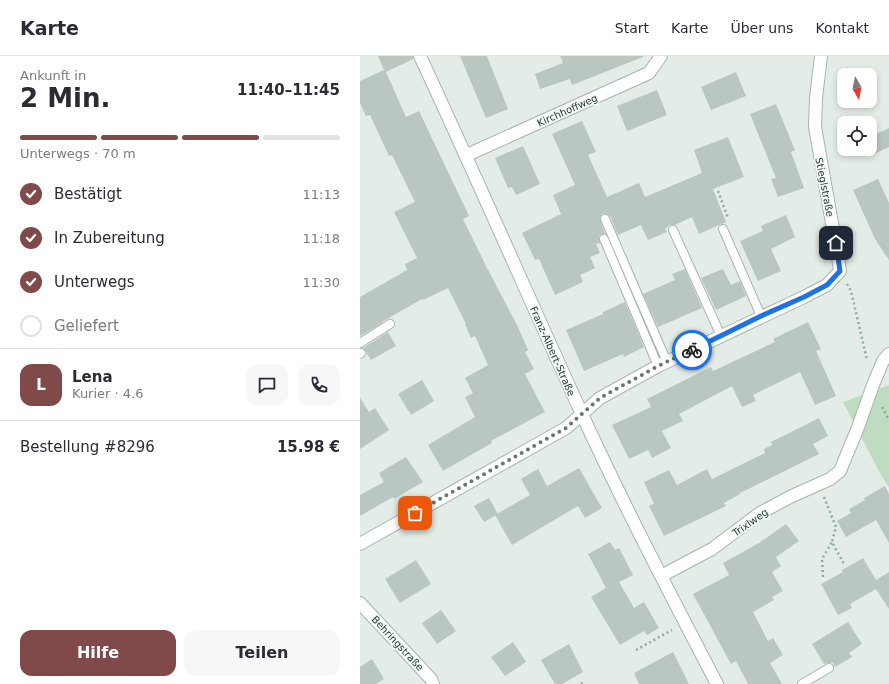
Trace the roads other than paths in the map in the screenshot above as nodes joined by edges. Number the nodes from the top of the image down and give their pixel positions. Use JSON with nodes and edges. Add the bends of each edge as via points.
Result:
{"nodes":[{"id":1,"x":420,"y":56,"type":"edge"},
{"id":2,"x":661,"y":56,"type":"edge"},
{"id":3,"x":821,"y":56,"type":"edge"},
{"id":4,"x":467,"y":155,"type":"junction"},
{"id":5,"x":605,"y":219,"type":"dead end"},
{"id":6,"x":673,"y":230,"type":"dead end"},
{"id":7,"x":724,"y":233,"type":"road end"},
{"id":8,"x":604,"y":239,"type":"dead end"},
{"id":9,"x":761,"y":316,"type":"junction"},
{"id":10,"x":390,"y":324,"type":"dead end"},
{"id":11,"x":721,"y":336,"type":"junction"},
{"id":12,"x":360,"y":343,"type":"edge"},
{"id":13,"x":889,"y":354,"type":"edge"},
{"id":14,"x":662,"y":364,"type":"junction"},
{"id":15,"x":582,"y":414,"type":"junction"},
{"id":16,"x":360,"y":544,"type":"edge"},
{"id":17,"x":660,"y":576,"type":"junction"},
{"id":18,"x":360,"y":603,"type":"edge"},
{"id":19,"x":829,"y":668,"type":"dead end"},
{"id":20,"x":433,"y":684,"type":"edge"},
{"id":21,"x":717,"y":684,"type":"edge"},
{"id":22,"x":802,"y":684,"type":"edge"}],
"edges":[{"from":1,"to":4,"type":"street","name":"Franz-Albert-Straße"},
{"from":2,"to":4,"type":"street","name":"Kirchhoffweg","via":[[649,72]]},
{"from":3,"to":9,"type":"street","name":"Stieglstraße","via":[[815,127],[840,271],[827,285]]},
{"from":4,"to":15,"type":"street","name":"Franz-Albert-Straße"},
{"from":5,"to":14,"type":"lane"},
{"from":6,"to":11,"type":"lane"},
{"from":7,"to":9,"type":"lane"},
{"from":8,"to":14,"type":"lane"},
{"from":9,"to":11,"type":"street"},
{"from":10,"to":12,"type":"lane"},
{"from":11,"to":14,"type":"street"},
{"from":13,"to":17,"type":"street","name":"Trixlweg","via":[[883,360],[840,471],[830,479],[760,513],[712,550]]},
{"from":14,"to":15,"type":"street","via":[[600,398]]},
{"from":15,"to":16,"type":"street","via":[[566,428]]},
{"from":15,"to":17,"type":"street","name":"Franz-Albert-Straße"},
{"from":17,"to":21,"type":"street","name":"Franz-Albert-Straße"},
{"from":18,"to":20,"type":"street","name":"Behringstraße","via":[[412,657]]},
{"from":19,"to":22,"type":"lane"}]}
